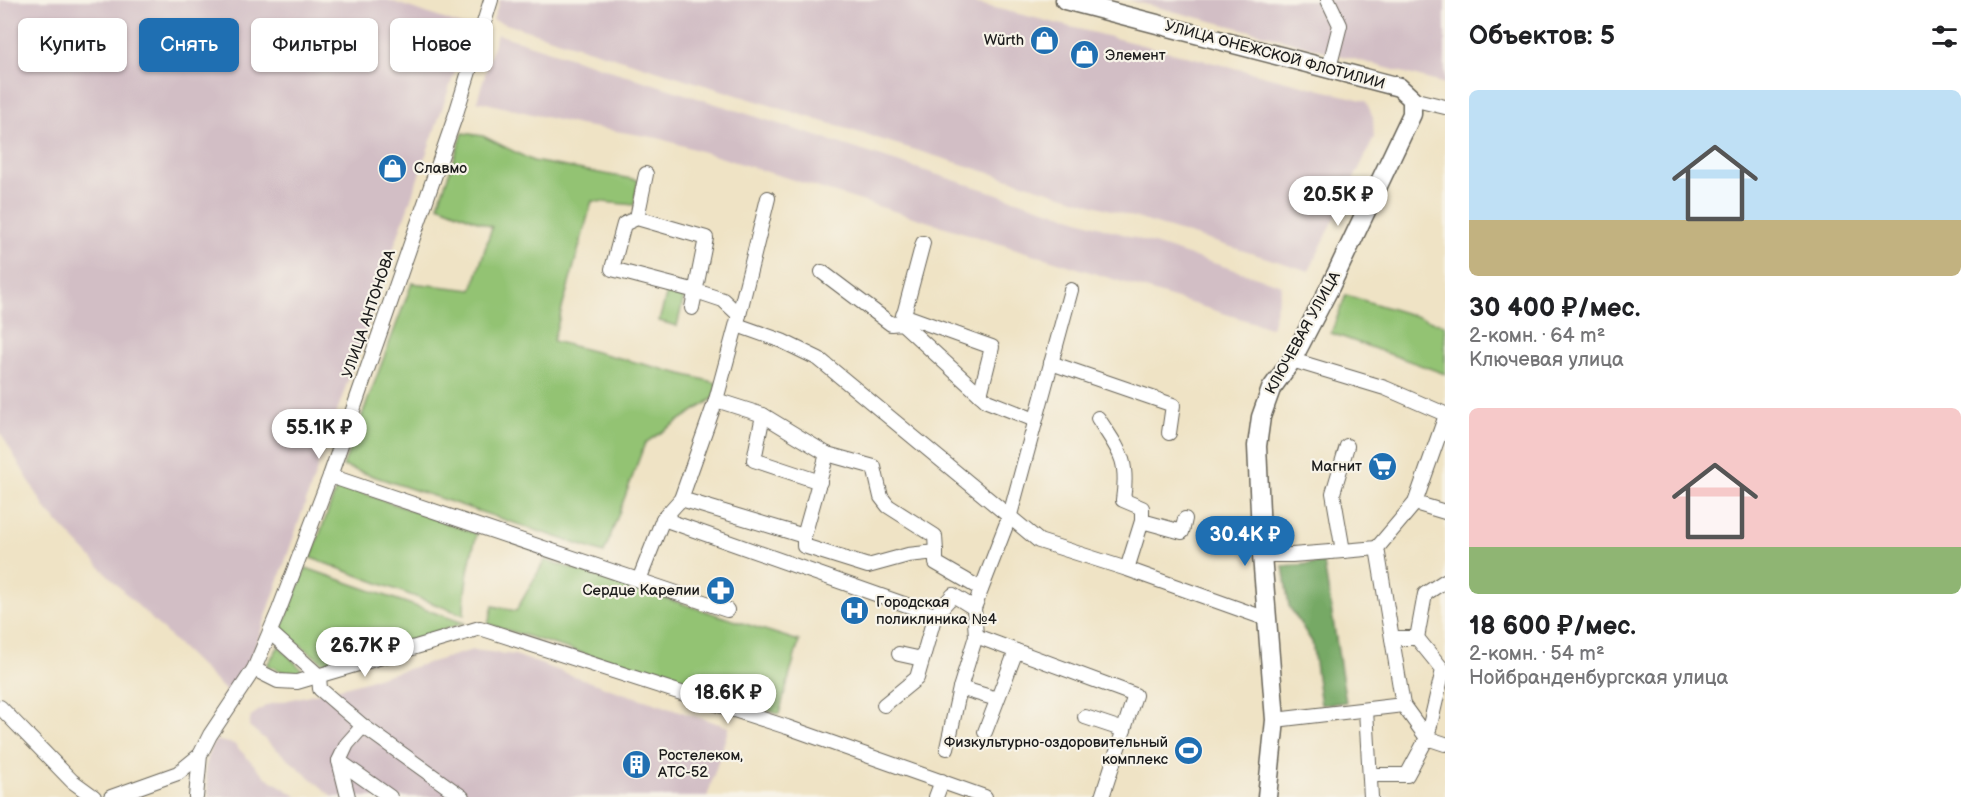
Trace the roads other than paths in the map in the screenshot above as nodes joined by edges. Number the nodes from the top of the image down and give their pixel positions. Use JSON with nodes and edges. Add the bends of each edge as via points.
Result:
{"nodes":[{"id":1,"x":490,"y":0,"type":"edge"},
{"id":2,"x":1065,"y":0,"type":"edge"},
{"id":3,"x":1328,"y":0,"type":"edge"},
{"id":4,"x":1329,"y":68,"type":"junction"},
{"id":5,"x":1412,"y":99,"type":"junction"},
{"id":6,"x":1445,"y":107,"type":"edge"},
{"id":7,"x":646,"y":174,"type":"dead end"},
{"id":8,"x":768,"y":198,"type":"dead end"},
{"id":9,"x":637,"y":218,"type":"junction"},
{"id":10,"x":923,"y":243,"type":"dead end"},
{"id":11,"x":822,"y":272,"type":"dead end"},
{"id":12,"x":1071,"y":290,"type":"dead end"},
{"id":13,"x":696,"y":291,"type":"junction"},
{"id":14,"x":692,"y":308,"type":"dead end"},
{"id":15,"x":902,"y":319,"type":"junction"},
{"id":16,"x":738,"y":320,"type":"junction"},
{"id":17,"x":1292,"y":360,"type":"junction"},
{"id":18,"x":1051,"y":363,"type":"junction"},
{"id":19,"x":980,"y":395,"type":"junction"},
{"id":20,"x":716,"y":400,"type":"junction"},
{"id":21,"x":763,"y":415,"type":"junction"},
{"id":22,"x":1445,"y":416,"type":"edge"},
{"id":23,"x":1098,"y":418,"type":"dead end"},
{"id":24,"x":1035,"y":420,"type":"junction"},
{"id":25,"x":1169,"y":433,"type":"dead end"},
{"id":26,"x":1347,"y":446,"type":"dead end"},
{"id":27,"x":827,"y":454,"type":"junction"},
{"id":28,"x":330,"y":476,"type":"junction"},
{"id":29,"x":820,"y":482,"type":"junction"},
{"id":30,"x":681,"y":498,"type":"junction"},
{"id":31,"x":1415,"y":503,"type":"junction"},
{"id":32,"x":1445,"y":512,"type":"edge"},
{"id":33,"x":1010,"y":514,"type":"junction"},
{"id":34,"x":663,"y":519,"type":"junction"},
{"id":35,"x":1185,"y":519,"type":"dead end"},
{"id":36,"x":1142,"y":521,"type":"junction"},
{"id":37,"x":804,"y":536,"type":"junction"},
{"id":38,"x":1377,"y":548,"type":"junction"},
{"id":39,"x":1344,"y":551,"type":"junction"},
{"id":40,"x":936,"y":552,"type":"junction"},
{"id":41,"x":1262,"y":555,"type":"junction"},
{"id":42,"x":1127,"y":569,"type":"junction"},
{"id":43,"x":639,"y":580,"type":"junction"},
{"id":44,"x":1444,"y":583,"type":"edge"},
{"id":45,"x":981,"y":589,"type":"junction"},
{"id":46,"x":974,"y":609,"type":"junction"},
{"id":47,"x":727,"y":610,"type":"dead end"},
{"id":48,"x":935,"y":615,"type":"junction"},
{"id":49,"x":1267,"y":619,"type":"junction"},
{"id":50,"x":270,"y":632,"type":"junction"},
{"id":51,"x":976,"y":636,"type":"junction"},
{"id":52,"x":1392,"y":638,"type":"junction"},
{"id":53,"x":1417,"y":638,"type":"junction"},
{"id":54,"x":1016,"y":651,"type":"junction"},
{"id":55,"x":899,"y":654,"type":"dead end"},
{"id":56,"x":921,"y":658,"type":"junction"},
{"id":57,"x":254,"y":669,"type":"junction"},
{"id":58,"x":1444,"y":670,"type":"edge"},
{"id":59,"x":319,"y":676,"type":"junction"},
{"id":60,"x":960,"y":688,"type":"junction"},
{"id":61,"x":997,"y":699,"type":"junction"},
{"id":62,"x":884,"y":705,"type":"dead end"},
{"id":63,"x":1403,"y":705,"type":"junction"},
{"id":64,"x":0,"y":707,"type":"edge"},
{"id":65,"x":1366,"y":710,"type":"junction"},
{"id":66,"x":0,"y":715,"type":"edge"},
{"id":67,"x":1084,"y":717,"type":"dead end"},
{"id":68,"x":1275,"y":720,"type":"junction"},
{"id":69,"x":363,"y":726,"type":"junction"},
{"id":70,"x":1124,"y":730,"type":"junction"},
{"id":71,"x":985,"y":732,"type":"dead end"},
{"id":72,"x":26,"y":733,"type":"junction"},
{"id":73,"x":1427,"y":738,"type":"junction"},
{"id":74,"x":1445,"y":744,"type":"edge"},
{"id":75,"x":947,"y":748,"type":"dead end"},
{"id":76,"x":200,"y":755,"type":"junction"},
{"id":77,"x":339,"y":761,"type":"junction"},
{"id":78,"x":1370,"y":775,"type":"junction"},
{"id":79,"x":942,"y":781,"type":"junction"},
{"id":80,"x":94,"y":797,"type":"edge"},
{"id":81,"x":111,"y":797,"type":"edge"},
{"id":82,"x":196,"y":797,"type":"edge"},
{"id":83,"x":348,"y":797,"type":"edge"},
{"id":84,"x":390,"y":797,"type":"edge"},
{"id":85,"x":462,"y":797,"type":"edge"},
{"id":86,"x":936,"y":797,"type":"edge"},
{"id":87,"x":985,"y":797,"type":"edge"},
{"id":88,"x":1102,"y":797,"type":"edge"},
{"id":89,"x":1267,"y":797,"type":"edge"},
{"id":90,"x":1371,"y":797,"type":"edge"}],
"edges":[{"from":1,"to":28,"type":"street","name":"УЛИЦА АНТОНОВА","via":[[455,117]]},
{"from":2,"to":4,"type":"main road","name":"УЛИЦА ОНЕЖСКОЙ ФЛОТИЛИИ"},
{"from":3,"to":4,"type":"street","via":[[1340,25]]},
{"from":4,"to":5,"type":"main road","name":"УЛИЦА ОНЕЖСКОЙ ФЛОТИЛИИ","via":[[1399,87]]},
{"from":5,"to":6,"type":"street"},
{"from":5,"to":17,"type":"main road","name":"КЛЮЧЕВАЯ УЛИЦА","via":[[1412,114]]},
{"from":7,"to":9,"type":"street"},
{"from":8,"to":16,"type":"street"},
{"from":9,"to":13,"type":"street","via":[[706,238]]},
{"from":9,"to":13,"type":"street","via":[[624,224],[612,269],[656,284]]},
{"from":10,"to":15,"type":"street"},
{"from":11,"to":15,"type":"street","via":[[891,324]]},
{"from":12,"to":18,"type":"street"},
{"from":13,"to":14,"type":"street"},
{"from":13,"to":16,"type":"street","via":[[723,300]]},
{"from":15,"to":19,"type":"street"},
{"from":15,"to":19,"type":"street","via":[[992,347]]},
{"from":16,"to":20,"type":"street"},
{"from":16,"to":33,"type":"street","via":[[819,360]]},
{"from":17,"to":22,"type":"street","via":[[1385,388]]},
{"from":17,"to":41,"type":"main road","name":"КЛЮЧЕВАЯ УЛИЦА","via":[[1270,389],[1261,417],[1257,446]]},
{"from":18,"to":24,"type":"street"},
{"from":18,"to":25,"type":"street","via":[[1173,405]]},
{"from":19,"to":24,"type":"street"},
{"from":20,"to":21,"type":"street"},
{"from":20,"to":30,"type":"street"},
{"from":21,"to":27,"type":"street"},
{"from":21,"to":29,"type":"street","via":[[754,460]]},
{"from":22,"to":31,"type":"street"},
{"from":23,"to":36,"type":"street","via":[[1122,456],[1126,477],[1123,500],[1142,508]]},
{"from":24,"to":33,"type":"street"},
{"from":26,"to":39,"type":"street","via":[[1333,493]]},
{"from":27,"to":29,"type":"street"},
{"from":27,"to":40,"type":"street","via":[[874,467],[881,497],[888,506],[934,536]]},
{"from":28,"to":43,"type":"street"},
{"from":28,"to":50,"type":"street","name":"УЛИЦА АНТОНОВА"},
{"from":29,"to":37,"type":"street"},
{"from":30,"to":34,"type":"street"},
{"from":30,"to":37,"type":"street"},
{"from":31,"to":32,"type":"street"},
{"from":31,"to":38,"type":"street"},
{"from":33,"to":42,"type":"street","via":[[1039,541]]},
{"from":33,"to":45,"type":"street"},
{"from":34,"to":43,"type":"street"},
{"from":34,"to":48,"type":"street"},
{"from":35,"to":36,"type":"street","via":[[1182,531]]},
{"from":36,"to":42,"type":"street"},
{"from":37,"to":40,"type":"street","via":[[804,546],[868,566]]},
{"from":38,"to":39,"type":"street"},
{"from":38,"to":52,"type":"street"},
{"from":39,"to":41,"type":"street"},
{"from":40,"to":45,"type":"street","via":[[936,563]]},
{"from":41,"to":49,"type":"main road","name":"КЛЮЧЕВАЯ УЛИЦА"},
{"from":42,"to":49,"type":"street"},
{"from":43,"to":47,"type":"street"},
{"from":44,"to":53,"type":"street","via":[[1425,594]]},
{"from":45,"to":46,"type":"street"},
{"from":46,"to":48,"type":"street","via":[[952,596]]},
{"from":46,"to":51,"type":"street"},
{"from":48,"to":56,"type":"street"},
{"from":49,"to":68,"type":"main road","name":"КЛЮЧЕВАЯ УЛИЦА"},
{"from":50,"to":57,"type":"street","name":"УЛИЦА АНТОНОВА"},
{"from":50,"to":59,"type":"street"},
{"from":51,"to":54,"type":"street"},
{"from":51,"to":60,"type":"street"},
{"from":52,"to":53,"type":"street"},
{"from":52,"to":63,"type":"street"},
{"from":53,"to":58,"type":"street"},
{"from":54,"to":61,"type":"street"},
{"from":54,"to":70,"type":"street","via":[[1135,695]]},
{"from":55,"to":56,"type":"street"},
{"from":56,"to":62,"type":"street","via":[[917,678]]},
{"from":57,"to":59,"type":"street","via":[[278,681],[297,682]]},
{"from":57,"to":76,"type":"street","name":"УЛИЦА АНТОНОВА"},
{"from":58,"to":73,"type":"street"},
{"from":59,"to":69,"type":"street","via":[[320,689]]},
{"from":59,"to":79,"type":"street","via":[[480,628]]},
{"from":60,"to":61,"type":"street"},
{"from":60,"to":75,"type":"street"},
{"from":61,"to":71,"type":"street"},
{"from":63,"to":65,"type":"street"},
{"from":63,"to":73,"type":"street"},
{"from":64,"to":72,"type":"street"},
{"from":65,"to":68,"type":"street"},
{"from":65,"to":78,"type":"street"},
{"from":66,"to":72,"type":"street"},
{"from":67,"to":70,"type":"street"},
{"from":68,"to":89,"type":"main road","name":"КЛЮЧЕВАЯ УЛИЦА"},
{"from":69,"to":77,"type":"street"},
{"from":69,"to":85,"type":"street"},
{"from":70,"to":88,"type":"street"},
{"from":72,"to":80,"type":"street","via":[[72,781]]},
{"from":73,"to":74,"type":"street"},
{"from":73,"to":78,"type":"street","via":[[1407,775]]},
{"from":76,"to":81,"type":"street","via":[[178,773]]},
{"from":76,"to":82,"type":"street","name":"УЛИЦА АНТОНОВА"},
{"from":77,"to":83,"type":"street"},
{"from":77,"to":84,"type":"street"},
{"from":78,"to":90,"type":"street"},
{"from":79,"to":86,"type":"street"},
{"from":79,"to":87,"type":"street"}]}
